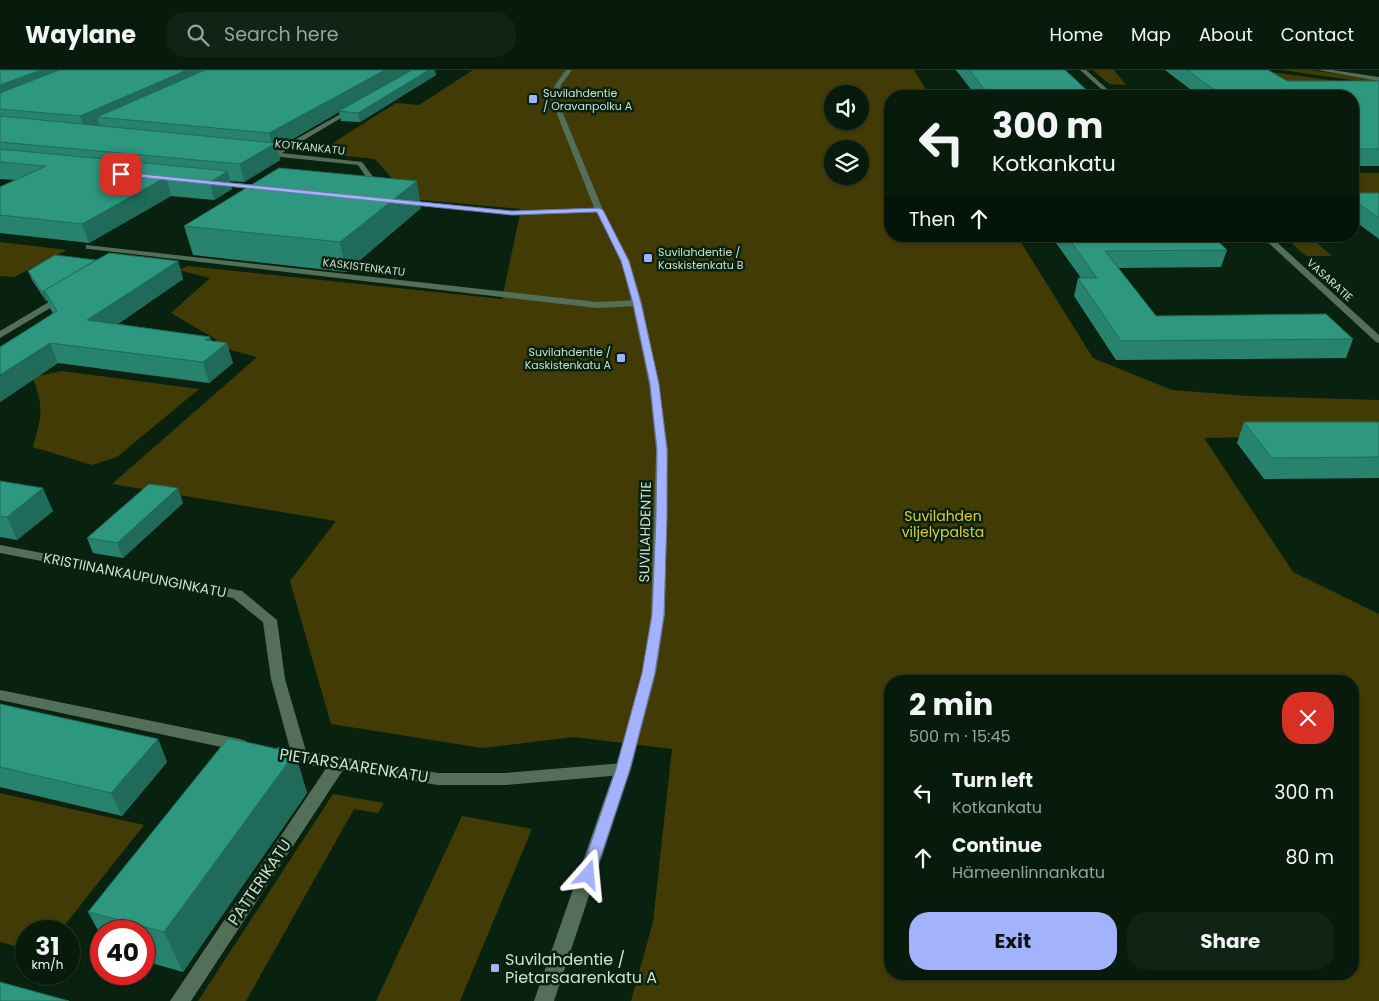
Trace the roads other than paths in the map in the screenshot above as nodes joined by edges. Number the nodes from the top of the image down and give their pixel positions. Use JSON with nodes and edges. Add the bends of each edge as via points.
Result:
{"nodes":[{"id":1,"x":569,"y":70,"type":"edge"},
{"id":2,"x":1083,"y":70,"type":"edge"},
{"id":3,"x":1321,"y":70,"type":"edge"},
{"id":4,"x":1379,"y":79,"type":"edge"},
{"id":5,"x":1105,"y":90,"type":"edge"},
{"id":6,"x":361,"y":105,"type":"edge"},
{"id":7,"x":248,"y":152,"type":"edge"},
{"id":8,"x":275,"y":154,"type":"junction"},
{"id":9,"x":201,"y":182,"type":"edge"},
{"id":10,"x":277,"y":189,"type":"edge"},
{"id":11,"x":386,"y":200,"type":"edge"},
{"id":12,"x":395,"y":201,"type":"edge"},
{"id":13,"x":599,"y":210,"type":"junction"},
{"id":14,"x":1272,"y":242,"type":"edge"},
{"id":15,"x":89,"y":247,"type":"dead end"},
{"id":16,"x":137,"y":252,"type":"junction"},
{"id":17,"x":120,"y":262,"type":"edge"},
{"id":18,"x":72,"y":291,"type":"edge"},
{"id":19,"x":637,"y":303,"type":"junction"},
{"id":20,"x":0,"y":335,"type":"edge"},
{"id":21,"x":1379,"y":340,"type":"edge"},
{"id":22,"x":0,"y":549,"type":"edge"},
{"id":23,"x":0,"y":695,"type":"edge"},
{"id":24,"x":300,"y":758,"type":"junction"},
{"id":25,"x":338,"y":764,"type":"junction"},
{"id":26,"x":623,"y":769,"type":"junction"},
{"id":27,"x":180,"y":1001,"type":"edge"},
{"id":28,"x":544,"y":1001,"type":"edge"}],
"edges":[{"from":1,"to":13,"type":"street","name":"SUVILAHDENTIE","via":[[558,85],[554,100]]},
{"from":2,"to":5,"type":"street"},
{"from":3,"to":4,"type":"street"},
{"from":6,"to":8,"type":"street"},
{"from":7,"to":8,"type":"street","name":"KOTKANKATU"},
{"from":8,"to":11,"type":"street","name":"KOTKANKATU","via":[[360,163]]},
{"from":9,"to":10,"type":"street"},
{"from":12,"to":13,"type":"street","via":[[512,213]]},
{"from":13,"to":19,"type":"street","name":"SUVILAHDENTIE","via":[[625,261]]},
{"from":14,"to":21,"type":"street","name":"VASARATIE"},
{"from":15,"to":16,"type":"street","name":"KASKISTENKATU"},
{"from":16,"to":17,"type":"street"},
{"from":16,"to":19,"type":"street","name":"KASKISTENKATU","via":[[597,305]]},
{"from":18,"to":20,"type":"street"},
{"from":19,"to":26,"type":"street","name":"SUVILAHDENTIE","via":[[654,384],[662,450],[661,517],[658,615],[648,673]]},
{"from":22,"to":24,"type":"street","name":"KRISTIINANKAUPUNGINKATU","via":[[237,594],[270,620],[278,679]]},
{"from":23,"to":24,"type":"street","name":"PIETARSAARENKATU"},
{"from":24,"to":25,"type":"street","name":"PIETARSAARENKATU"},
{"from":25,"to":26,"type":"street","name":"PIETARSAARENKATU","via":[[438,779],[506,779]]},
{"from":25,"to":27,"type":"street","name":"PATTERIKATU"},
{"from":26,"to":28,"type":"street","name":"SUVILAHDENTIE"}]}
